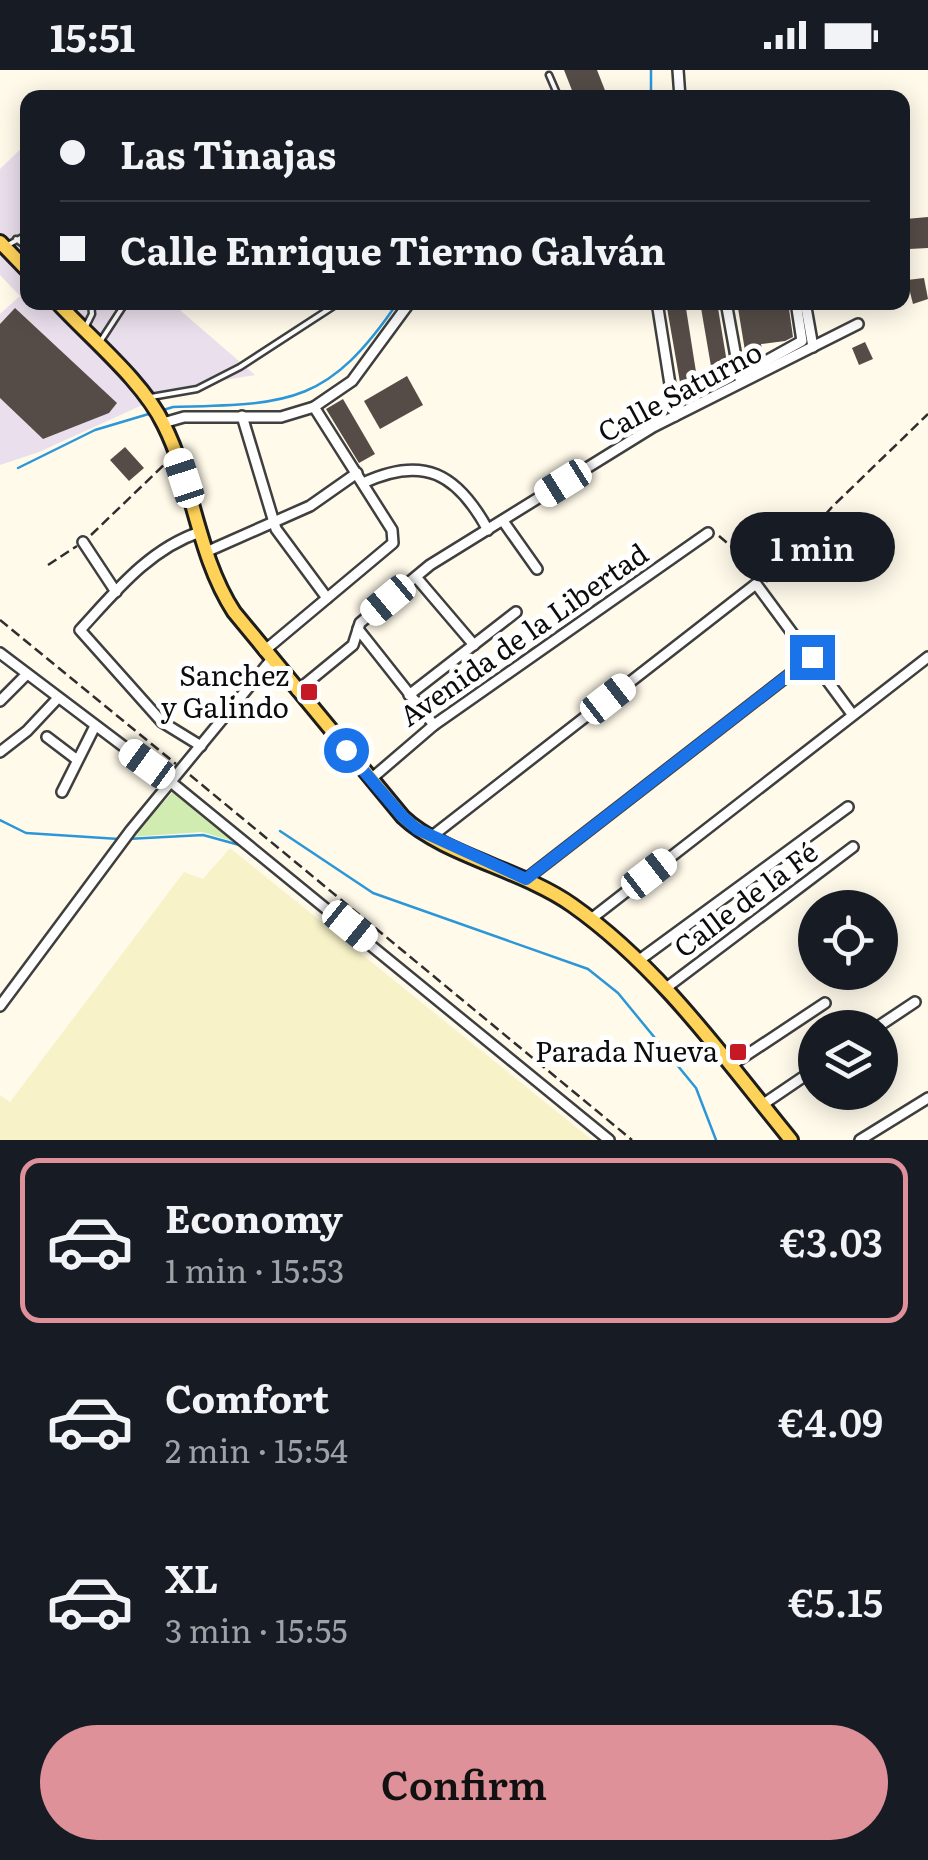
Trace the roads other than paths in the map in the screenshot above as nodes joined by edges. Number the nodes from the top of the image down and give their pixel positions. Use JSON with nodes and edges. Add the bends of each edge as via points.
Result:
{"nodes":[{"id":1,"x":549,"y":75,"type":"dead end"},
{"id":2,"x":556,"y":90,"type":"edge"},
{"id":3,"x":64,"y":310,"type":"edge"},
{"id":4,"x":92,"y":310,"type":"edge"},
{"id":5,"x":121,"y":310,"type":"edge"},
{"id":6,"x":328,"y":310,"type":"edge"},
{"id":7,"x":404,"y":310,"type":"edge"},
{"id":8,"x":658,"y":310,"type":"edge"},
{"id":9,"x":727,"y":310,"type":"edge"},
{"id":10,"x":797,"y":310,"type":"edge"},
{"id":11,"x":806,"y":310,"type":"edge"},
{"id":12,"x":858,"y":324,"type":"dead end"},
{"id":13,"x":83,"y":330,"type":"junction"},
{"id":14,"x":98,"y":346,"type":"junction"},
{"id":15,"x":813,"y":347,"type":"junction"},
{"id":16,"x":740,"y":380,"type":"junction"},
{"id":17,"x":148,"y":401,"type":"junction"},
{"id":18,"x":314,"y":407,"type":"junction"},
{"id":19,"x":242,"y":416,"type":"junction"},
{"id":20,"x":675,"y":416,"type":"junction"},
{"id":21,"x":162,"y":420,"type":"junction"},
{"id":22,"x":360,"y":478,"type":"junction"},
{"id":23,"x":503,"y":520,"type":"junction"},
{"id":24,"x":275,"y":524,"type":"junction"},
{"id":25,"x":488,"y":530,"type":"junction"},
{"id":26,"x":200,"y":532,"type":"junction"},
{"id":27,"x":708,"y":533,"type":"road end"},
{"id":28,"x":83,"y":542,"type":"road end"},
{"id":29,"x":206,"y":552,"type":"junction"},
{"id":30,"x":537,"y":569,"type":"dead end"},
{"id":31,"x":416,"y":577,"type":"junction"},
{"id":32,"x":116,"y":592,"type":"junction"},
{"id":33,"x":328,"y":598,"type":"junction"},
{"id":34,"x":516,"y":612,"type":"dead end"},
{"id":35,"x":358,"y":629,"type":"junction"},
{"id":36,"x":474,"y":645,"type":"junction"},
{"id":37,"x":0,"y":653,"type":"edge"},
{"id":38,"x":267,"y":656,"type":"junction"},
{"id":39,"x":812,"y":657,"type":"junction"},
{"id":40,"x":928,"y":657,"type":"edge"},
{"id":41,"x":27,"y":674,"type":"junction"},
{"id":42,"x":296,"y":691,"type":"junction"},
{"id":43,"x":409,"y":694,"type":"junction"},
{"id":44,"x":58,"y":698,"type":"junction"},
{"id":45,"x":0,"y":701,"type":"edge"},
{"id":46,"x":852,"y":714,"type":"junction"},
{"id":47,"x":434,"y":725,"type":"junction"},
{"id":48,"x":95,"y":726,"type":"junction"},
{"id":49,"x":47,"y":736,"type":"dead end"},
{"id":50,"x":200,"y":746,"type":"junction"},
{"id":51,"x":0,"y":752,"type":"edge"},
{"id":52,"x":76,"y":759,"type":"junction"},
{"id":53,"x":371,"y":780,"type":"junction"},
{"id":54,"x":172,"y":782,"type":"junction"},
{"id":55,"x":62,"y":792,"type":"dead end"},
{"id":56,"x":848,"y":806,"type":"dead end"},
{"id":57,"x":431,"y":837,"type":"junction"},
{"id":58,"x":852,"y":847,"type":"dead end"},
{"id":59,"x":526,"y":879,"type":"junction"},
{"id":60,"x":591,"y":919,"type":"junction"},
{"id":61,"x":638,"y":961,"type":"junction"},
{"id":62,"x":666,"y":988,"type":"junction"},
{"id":63,"x":915,"y":1002,"type":"dead end"},
{"id":64,"x":825,"y":1004,"type":"dead end"},
{"id":65,"x":0,"y":1006,"type":"edge"},
{"id":66,"x":898,"y":1013,"type":"edge"},
{"id":67,"x":730,"y":1066,"type":"junction"},
{"id":68,"x":798,"y":1081,"type":"edge"},
{"id":69,"x":926,"y":1102,"type":"edge"},
{"id":70,"x":762,"y":1105,"type":"junction"},
{"id":71,"x":609,"y":1140,"type":"edge"},
{"id":72,"x":791,"y":1140,"type":"edge"},
{"id":73,"x":860,"y":1140,"type":"edge"}],
"edges":[{"from":1,"to":2,"type":"lane"},
{"from":3,"to":13,"type":"main road"},
{"from":4,"to":13,"type":"lane"},
{"from":5,"to":14,"type":"lane"},
{"from":6,"to":17,"type":"lane","via":[[240,368],[197,389]]},
{"from":7,"to":18,"type":"street","via":[[352,382]]},
{"from":8,"to":20,"type":"street"},
{"from":9,"to":16,"type":"street"},
{"from":10,"to":16,"type":"street","via":[[802,341]]},
{"from":11,"to":15,"type":"street"},
{"from":12,"to":15,"type":"street","name":"Calle Saturno"},
{"from":13,"to":14,"type":"main road"},
{"from":14,"to":17,"type":"main road"},
{"from":15,"to":16,"type":"street","name":"Calle Saturno"},
{"from":16,"to":20,"type":"street","name":"Calle Saturno"},
{"from":17,"to":21,"type":"main road"},
{"from":18,"to":19,"type":"street","via":[[281,417]]},
{"from":18,"to":22,"type":"street"},
{"from":19,"to":21,"type":"street"},
{"from":19,"to":24,"type":"street"},
{"from":20,"to":23,"type":"street","name":"Calle Saturno"},
{"from":21,"to":26,"type":"main road"},
{"from":22,"to":24,"type":"street"},
{"from":22,"to":25,"type":"street","via":[[424,468],[444,475]]},
{"from":22,"to":33,"type":"street","via":[[393,542]]},
{"from":23,"to":25,"type":"street","name":"Calle Saturno"},
{"from":23,"to":30,"type":"street"},
{"from":24,"to":29,"type":"street"},
{"from":24,"to":33,"type":"street"},
{"from":25,"to":31,"type":"street","name":"Calle Saturno"},
{"from":26,"to":29,"type":"main road"},
{"from":26,"to":32,"type":"street","via":[[150,559]]},
{"from":27,"to":47,"type":"street","name":"Avenida de la Libertad"},
{"from":28,"to":32,"type":"street"},
{"from":29,"to":38,"type":"main road","via":[[225,598]]},
{"from":31,"to":35,"type":"street","name":"Calle Saturno"},
{"from":31,"to":36,"type":"street"},
{"from":32,"to":50,"type":"street","via":[[80,630],[162,722]]},
{"from":33,"to":38,"type":"street"},
{"from":34,"to":36,"type":"street"},
{"from":35,"to":42,"type":"street","name":"Calle Saturno","via":[[353,645]]},
{"from":35,"to":43,"type":"street"},
{"from":36,"to":43,"type":"street"},
{"from":37,"to":41,"type":"street"},
{"from":38,"to":42,"type":"main road"},
{"from":38,"to":50,"type":"street"},
{"from":39,"to":46,"type":"street"},
{"from":39,"to":57,"type":"street","via":[[758,586]]},
{"from":39,"to":59,"type":"street"},
{"from":40,"to":46,"type":"street"},
{"from":41,"to":44,"type":"street"},
{"from":41,"to":45,"type":"street"},
{"from":42,"to":53,"type":"main road"},
{"from":43,"to":47,"type":"street"},
{"from":44,"to":48,"type":"street"},
{"from":44,"to":51,"type":"street"},
{"from":46,"to":60,"type":"street"},
{"from":47,"to":53,"type":"street","name":"Avenida de la Libertad"},
{"from":48,"to":52,"type":"street"},
{"from":48,"to":54,"type":"street"},
{"from":49,"to":52,"type":"street"},
{"from":50,"to":54,"type":"street"},
{"from":52,"to":55,"type":"street"},
{"from":53,"to":57,"type":"main road","via":[[409,823]]},
{"from":54,"to":65,"type":"street"},
{"from":54,"to":71,"type":"street"},
{"from":56,"to":61,"type":"street"},
{"from":57,"to":59,"type":"main road"},
{"from":58,"to":62,"type":"street","name":"Calle de la Fé"},
{"from":59,"to":60,"type":"main road"},
{"from":60,"to":61,"type":"main road"},
{"from":61,"to":62,"type":"main road"},
{"from":62,"to":67,"type":"main road"},
{"from":63,"to":66,"type":"street"},
{"from":64,"to":67,"type":"street"},
{"from":67,"to":70,"type":"main road"},
{"from":68,"to":70,"type":"street"},
{"from":69,"to":73,"type":"street"},
{"from":70,"to":72,"type":"main road"}]}
